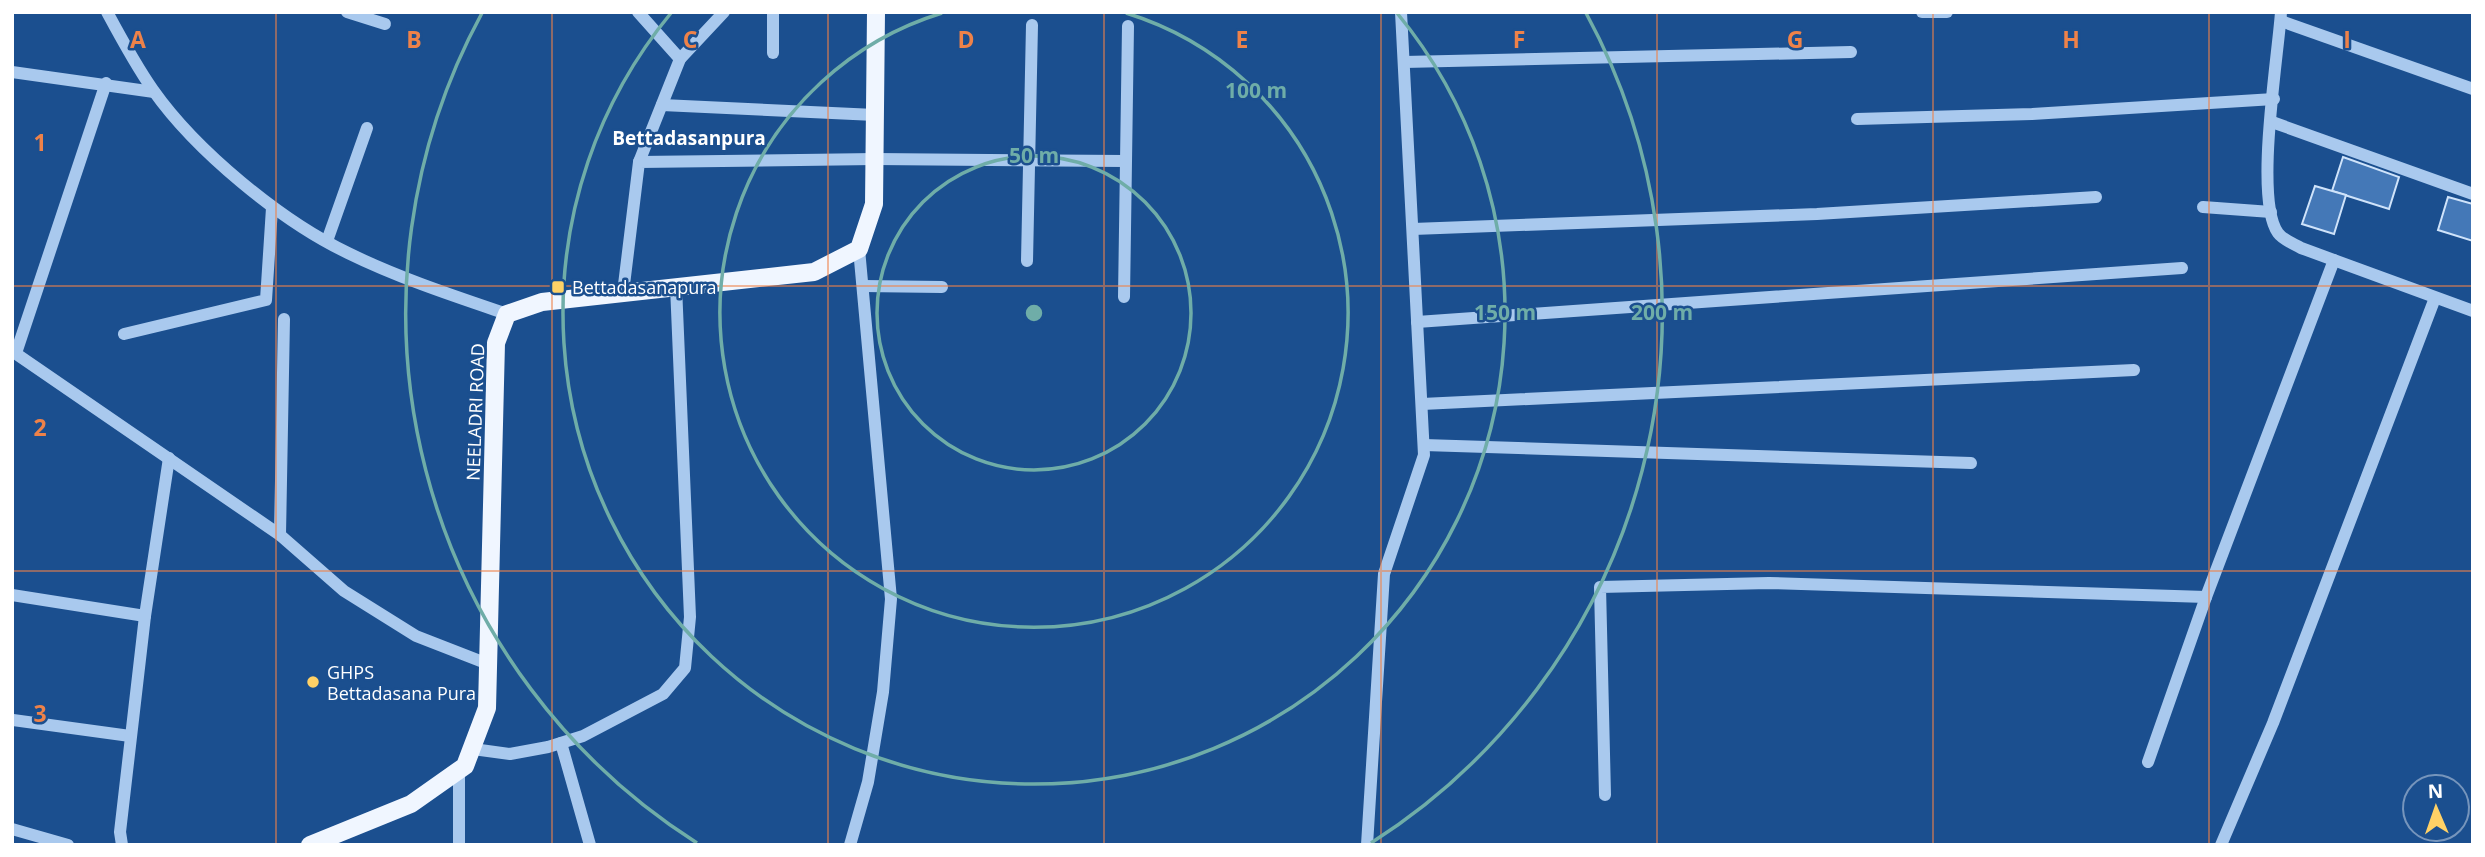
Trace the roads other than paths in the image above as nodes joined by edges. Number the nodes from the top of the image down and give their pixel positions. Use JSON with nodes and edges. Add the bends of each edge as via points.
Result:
{"nodes":[{"id":1,"x":107,"y":12,"type":"edge"},
{"id":2,"x":347,"y":12,"type":"edge"},
{"id":3,"x":638,"y":12,"type":"edge"},
{"id":4,"x":724,"y":12,"type":"edge"},
{"id":5,"x":773,"y":12,"type":"edge"},
{"id":6,"x":876,"y":12,"type":"edge"},
{"id":7,"x":1401,"y":12,"type":"edge"},
{"id":8,"x":1922,"y":12,"type":"edge"},
{"id":9,"x":1947,"y":12,"type":"edge"},
{"id":10,"x":2281,"y":16,"type":"edge"},
{"id":11,"x":385,"y":24,"type":"dead end"},
{"id":12,"x":1032,"y":25,"type":"dead end"},
{"id":13,"x":1128,"y":26,"type":"dead end"},
{"id":14,"x":1851,"y":52,"type":"dead end"},
{"id":15,"x":773,"y":53,"type":"dead end"},
{"id":16,"x":680,"y":59,"type":"junction"},
{"id":17,"x":1404,"y":62,"type":"junction"},
{"id":18,"x":12,"y":72,"type":"edge"},
{"id":19,"x":106,"y":83,"type":"junction"},
{"id":20,"x":2473,"y":89,"type":"edge"},
{"id":21,"x":154,"y":92,"type":"junction"},
{"id":22,"x":2274,"y":99,"type":"junction"},
{"id":23,"x":662,"y":105,"type":"junction"},
{"id":24,"x":875,"y":115,"type":"junction"},
{"id":25,"x":1857,"y":119,"type":"dead end"},
{"id":26,"x":2272,"y":122,"type":"junction"},
{"id":27,"x":367,"y":128,"type":"dead end"},
{"id":28,"x":875,"y":159,"type":"junction"},
{"id":29,"x":1027,"y":159,"type":"junction"},
{"id":30,"x":639,"y":162,"type":"junction"},
{"id":31,"x":1125,"y":162,"type":"junction"},
{"id":32,"x":2473,"y":194,"type":"edge"},
{"id":33,"x":2096,"y":197,"type":"dead end"},
{"id":34,"x":2203,"y":207,"type":"dead end"},
{"id":35,"x":272,"y":208,"type":"junction"},
{"id":36,"x":2271,"y":212,"type":"junction"},
{"id":37,"x":1413,"y":229,"type":"junction"},
{"id":38,"x":327,"y":241,"type":"junction"},
{"id":39,"x":859,"y":249,"type":"junction"},
{"id":40,"x":2334,"y":260,"type":"junction"},
{"id":41,"x":1027,"y":261,"type":"dead end"},
{"id":42,"x":2182,"y":268,"type":"dead end"},
{"id":43,"x":676,"y":286,"type":"junction"},
{"id":44,"x":863,"y":286,"type":"junction"},
{"id":45,"x":943,"y":287,"type":"dead end"},
{"id":46,"x":624,"y":293,"type":"junction"},
{"id":47,"x":1124,"y":297,"type":"dead end"},
{"id":48,"x":2435,"y":298,"type":"junction"},
{"id":49,"x":2473,"y":311,"type":"edge"},
{"id":50,"x":507,"y":314,"type":"junction"},
{"id":51,"x":284,"y":319,"type":"dead end"},
{"id":52,"x":1418,"y":321,"type":"junction"},
{"id":53,"x":124,"y":334,"type":"dead end"},
{"id":54,"x":14,"y":352,"type":"edge"},
{"id":55,"x":2134,"y":370,"type":"dead end"},
{"id":56,"x":1422,"y":404,"type":"junction"},
{"id":57,"x":1424,"y":445,"type":"junction"},
{"id":58,"x":169,"y":458,"type":"junction"},
{"id":59,"x":1971,"y":463,"type":"dead end"},
{"id":60,"x":279,"y":535,"type":"junction"},
{"id":61,"x":12,"y":595,"type":"edge"},
{"id":62,"x":2206,"y":597,"type":"junction"},
{"id":63,"x":145,"y":616,"type":"junction"},
{"id":64,"x":488,"y":664,"type":"junction"},
{"id":65,"x":13,"y":720,"type":"edge"},
{"id":66,"x":130,"y":736,"type":"junction"},
{"id":67,"x":561,"y":743,"type":"junction"},
{"id":68,"x":473,"y":749,"type":"junction"},
{"id":69,"x":2148,"y":762,"type":"dead end"},
{"id":70,"x":459,"y":770,"type":"junction"},
{"id":71,"x":1605,"y":795,"type":"dead end"},
{"id":72,"x":12,"y":829,"type":"edge"},
{"id":73,"x":68,"y":845,"type":"edge"},
{"id":74,"x":122,"y":845,"type":"edge"},
{"id":75,"x":310,"y":845,"type":"edge"},
{"id":76,"x":459,"y":845,"type":"edge"},
{"id":77,"x":590,"y":845,"type":"edge"},
{"id":78,"x":850,"y":845,"type":"edge"},
{"id":79,"x":1367,"y":845,"type":"edge"},
{"id":80,"x":2221,"y":845,"type":"edge"}],
"edges":[{"from":1,"to":21,"type":"street"},
{"from":2,"to":11,"type":"street"},
{"from":3,"to":16,"type":"street"},
{"from":4,"to":16,"type":"street"},
{"from":5,"to":15,"type":"street"},
{"from":6,"to":24,"type":"main road"},
{"from":7,"to":17,"type":"street"},
{"from":8,"to":9,"type":"street"},
{"from":10,"to":20,"type":"street"},
{"from":10,"to":22,"type":"street"},
{"from":12,"to":29,"type":"street"},
{"from":13,"to":31,"type":"street"},
{"from":14,"to":17,"type":"street"},
{"from":16,"to":23,"type":"street"},
{"from":17,"to":37,"type":"street"},
{"from":18,"to":19,"type":"street"},
{"from":19,"to":21,"type":"street"},
{"from":19,"to":54,"type":"street"},
{"from":21,"to":35,"type":"street","via":[[214,157]]},
{"from":22,"to":25,"type":"street"},
{"from":22,"to":26,"type":"street"},
{"from":23,"to":24,"type":"street"},
{"from":23,"to":30,"type":"street"},
{"from":24,"to":28,"type":"main road"},
{"from":26,"to":32,"type":"street"},
{"from":26,"to":36,"type":"street"},
{"from":27,"to":38,"type":"street"},
{"from":28,"to":29,"type":"street"},
{"from":28,"to":30,"type":"street"},
{"from":28,"to":39,"type":"main road","via":[[874,204]]},
{"from":29,"to":31,"type":"street"},
{"from":29,"to":41,"type":"street"},
{"from":30,"to":46,"type":"street"},
{"from":31,"to":47,"type":"street"},
{"from":33,"to":37,"type":"street","via":[[1817,214]]},
{"from":34,"to":36,"type":"street"},
{"from":35,"to":38,"type":"street"},
{"from":35,"to":53,"type":"street","via":[[266,300]]},
{"from":36,"to":40,"type":"street","via":[[2279,234]]},
{"from":37,"to":52,"type":"street"},
{"from":38,"to":50,"type":"street","via":[[430,288]]},
{"from":39,"to":43,"type":"main road","via":[[814,272]]},
{"from":39,"to":44,"type":"street"},
{"from":40,"to":48,"type":"street"},
{"from":40,"to":62,"type":"street"},
{"from":42,"to":52,"type":"street"},
{"from":43,"to":46,"type":"main road"},
{"from":43,"to":67,"type":"street","via":[[690,617],[685,668],[663,694],[620,719]]},
{"from":44,"to":45,"type":"street"},
{"from":44,"to":78,"type":"street","via":[[891,599],[881,705],[868,782]]},
{"from":46,"to":50,"type":"main road","via":[[542,302]]},
{"from":48,"to":49,"type":"street"},
{"from":48,"to":80,"type":"street","via":[[2273,723]]},
{"from":50,"to":64,"type":"main road","name":"NEELADRI ROAD","via":[[496,343]]},
{"from":51,"to":60,"type":"street"},
{"from":52,"to":56,"type":"street"},
{"from":54,"to":58,"type":"street"},
{"from":55,"to":56,"type":"street"},
{"from":56,"to":57,"type":"street"},
{"from":57,"to":59,"type":"street"},
{"from":57,"to":79,"type":"street","via":[[1384,574]]},
{"from":58,"to":60,"type":"street"},
{"from":58,"to":63,"type":"street"},
{"from":60,"to":64,"type":"street","via":[[344,591],[416,636]]},
{"from":61,"to":63,"type":"street"},
{"from":62,"to":69,"type":"street"},
{"from":62,"to":71,"type":"street","via":[[1769,583],[1600,587]]},
{"from":63,"to":66,"type":"street"},
{"from":64,"to":68,"type":"main road","name":"NEELADRI ROAD","via":[[487,708]]},
{"from":65,"to":66,"type":"street"},
{"from":66,"to":74,"type":"street"},
{"from":67,"to":68,"type":"street","via":[[510,754]]},
{"from":67,"to":77,"type":"street"},
{"from":68,"to":70,"type":"main road","name":"NEELADRI ROAD"},
{"from":70,"to":75,"type":"main road","name":"NEELADRI ROAD","via":[[411,804]]},
{"from":70,"to":76,"type":"street"},
{"from":72,"to":73,"type":"street"}]}
